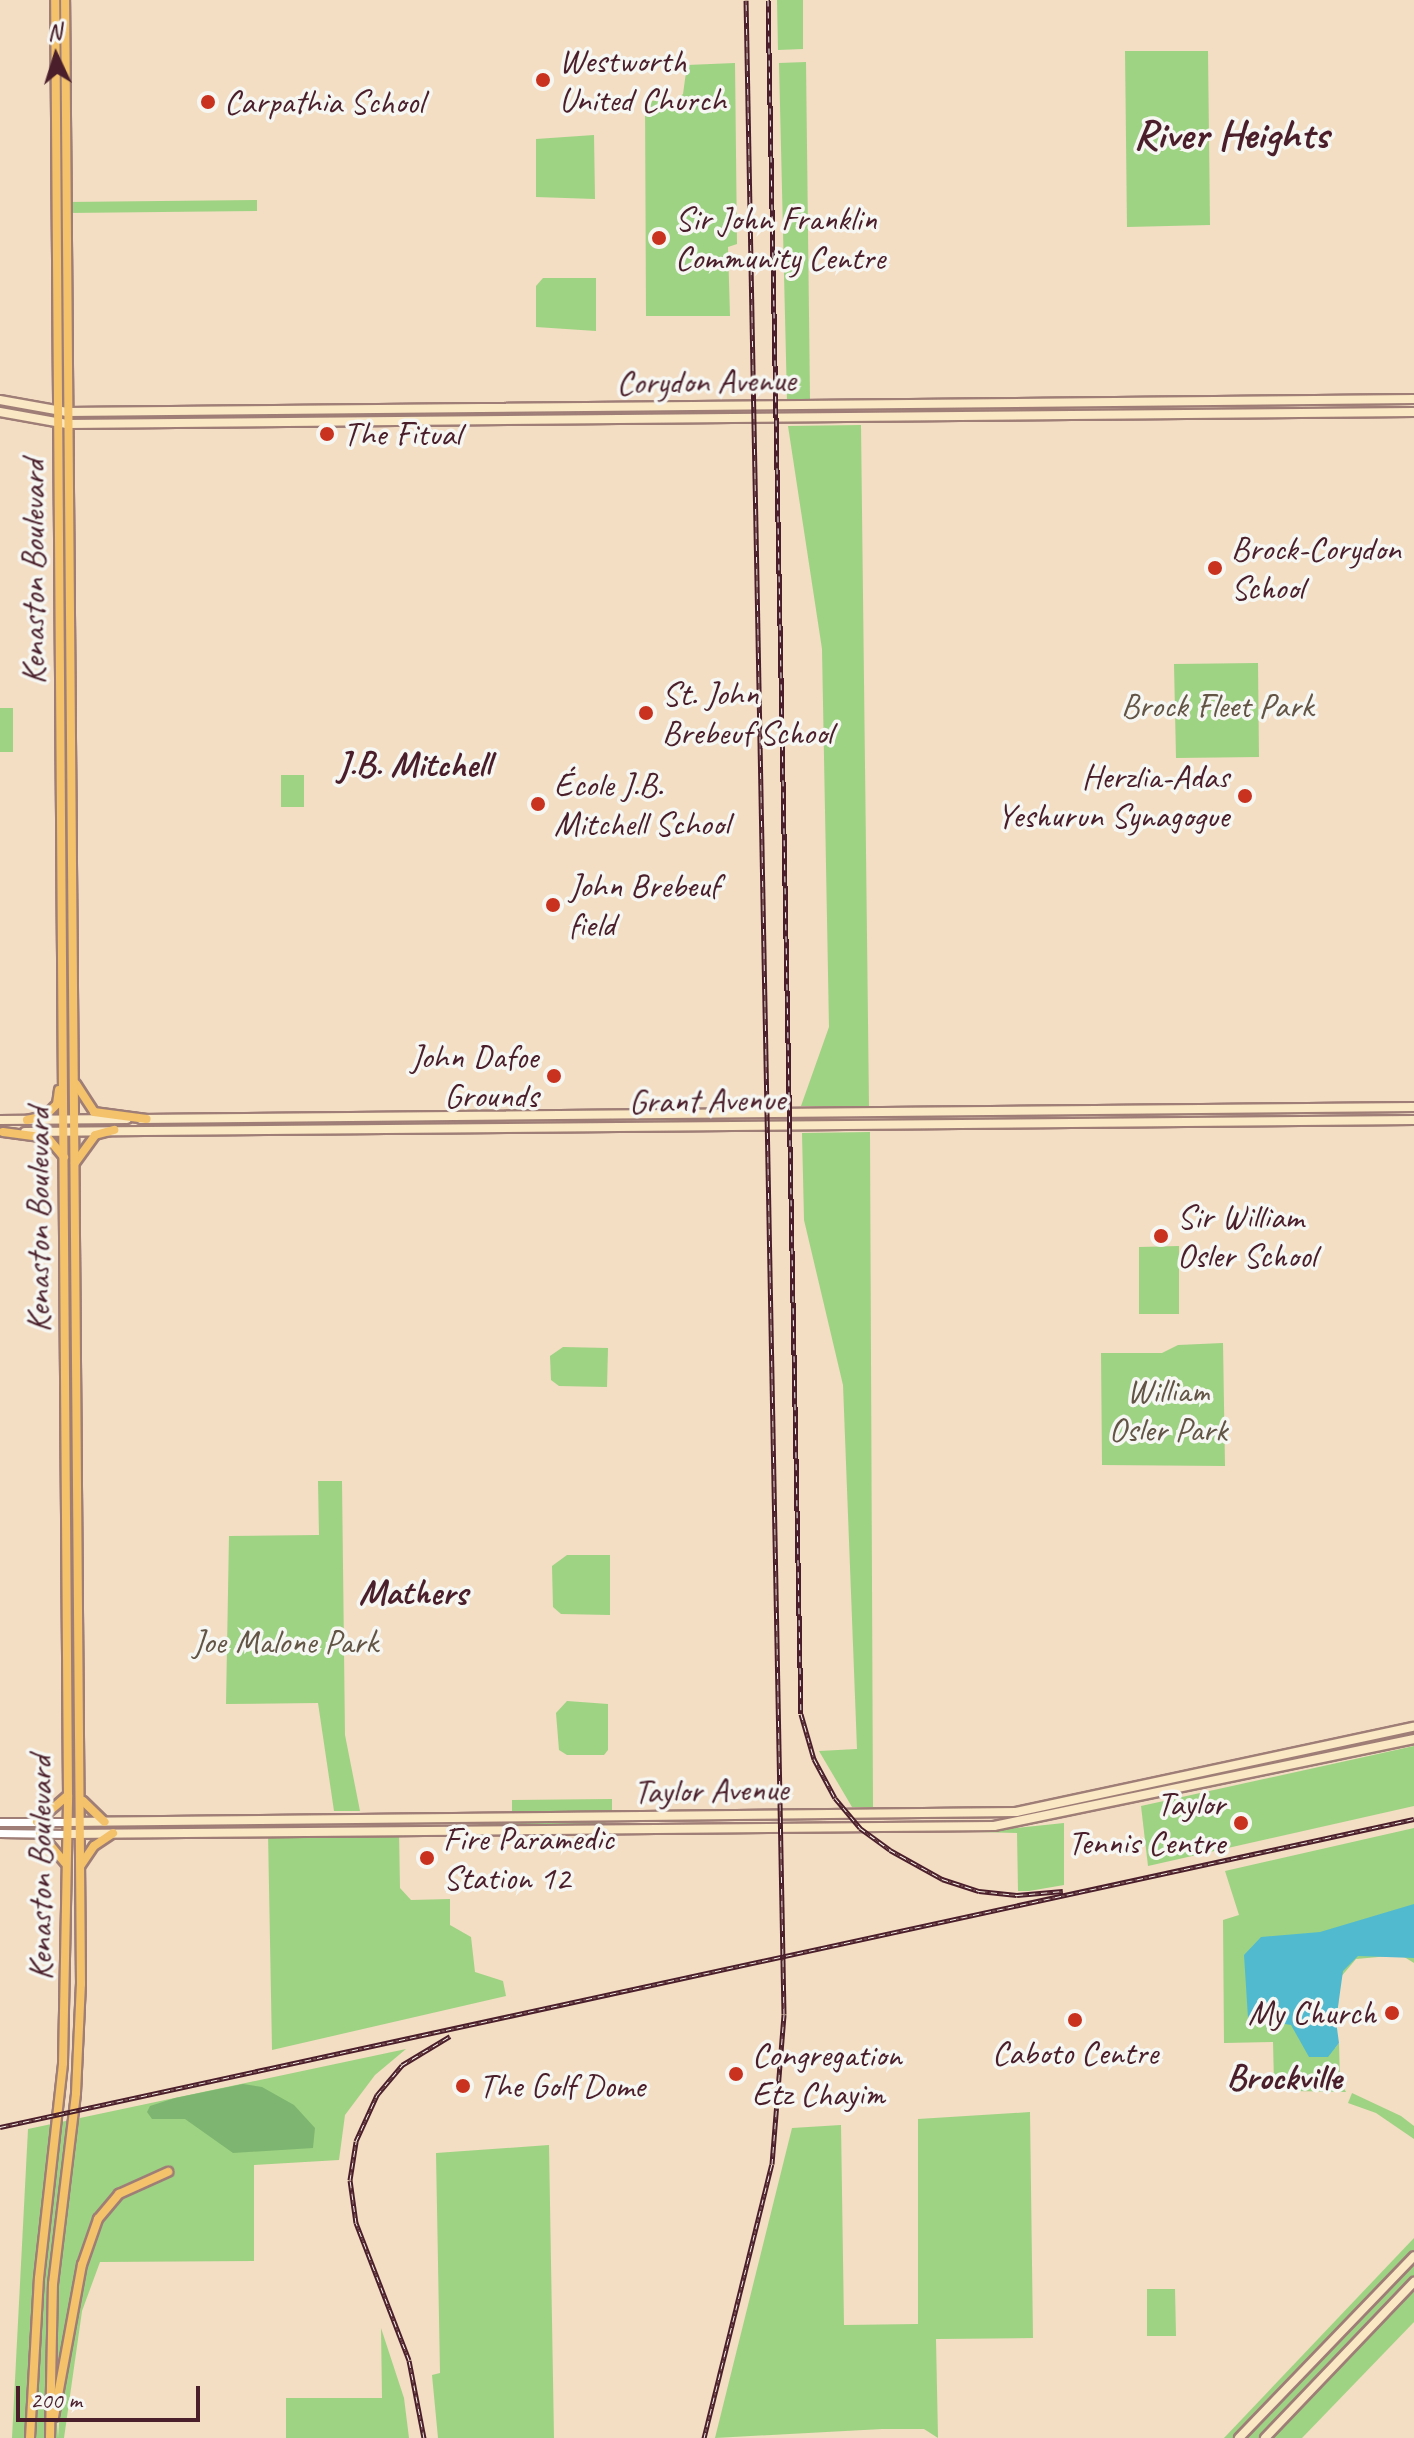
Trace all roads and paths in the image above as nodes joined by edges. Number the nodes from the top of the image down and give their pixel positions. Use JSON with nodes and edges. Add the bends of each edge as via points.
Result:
{"nodes":[{"id":1,"x":55,"y":0,"type":"edge"},
{"id":2,"x":65,"y":0,"type":"edge"},
{"id":3,"x":1414,"y":399,"type":"edge"},
{"id":4,"x":0,"y":400,"type":"edge"},
{"id":5,"x":0,"y":412,"type":"edge"},
{"id":6,"x":63,"y":412,"type":"junction"},
{"id":7,"x":1414,"y":412,"type":"edge"},
{"id":8,"x":63,"y":424,"type":"junction"},
{"id":9,"x":64,"y":1058,"type":"junction"},
{"id":10,"x":75,"y":1081,"type":"junction"},
{"id":11,"x":1414,"y":1107,"type":"edge"},
{"id":12,"x":74,"y":1119,"type":"junction"},
{"id":13,"x":147,"y":1119,"type":"junction"},
{"id":14,"x":0,"y":1120,"type":"edge"},
{"id":15,"x":27,"y":1120,"type":"junction"},
{"id":16,"x":64,"y":1120,"type":"junction"},
{"id":17,"x":1414,"y":1120,"type":"edge"},
{"id":18,"x":114,"y":1130,"type":"junction"},
{"id":19,"x":1,"y":1132,"type":"edge"},
{"id":20,"x":64,"y":1132,"type":"junction"},
{"id":21,"x":74,"y":1132,"type":"junction"},
{"id":22,"x":65,"y":1158,"type":"junction"},
{"id":23,"x":75,"y":1164,"type":"junction"},
{"id":24,"x":1414,"y":1729,"type":"edge"},
{"id":25,"x":1410,"y":1740,"type":"edge"},
{"id":26,"x":68,"y":1795,"type":"junction"},
{"id":27,"x":81,"y":1796,"type":"junction"},
{"id":28,"x":0,"y":1822,"type":"edge"},
{"id":29,"x":37,"y":1822,"type":"junction"},
{"id":30,"x":67,"y":1822,"type":"junction"},
{"id":31,"x":81,"y":1822,"type":"junction"},
{"id":32,"x":105,"y":1822,"type":"junction"},
{"id":33,"x":0,"y":1833,"type":"edge"},
{"id":34,"x":40,"y":1833,"type":"junction"},
{"id":35,"x":81,"y":1833,"type":"junction"},
{"id":36,"x":113,"y":1833,"type":"junction"},
{"id":37,"x":67,"y":1834,"type":"junction"},
{"id":38,"x":65,"y":1864,"type":"junction"},
{"id":39,"x":81,"y":1866,"type":"junction"},
{"id":40,"x":168,"y":2172,"type":"dead end"},
{"id":41,"x":1414,"y":2256,"type":"edge"},
{"id":42,"x":1414,"y":2282,"type":"edge"},
{"id":43,"x":30,"y":2438,"type":"edge"},
{"id":44,"x":50,"y":2438,"type":"edge"},
{"id":45,"x":1239,"y":2438,"type":"edge"},
{"id":46,"x":1265,"y":2438,"type":"edge"}],
"edges":[{"from":1,"to":6,"type":"main road","name":"Kenaston Boulevard"},
{"from":2,"to":6,"type":"main road","name":"Kenaston Boulevard"},
{"from":3,"to":6,"type":"main road","name":"Corydon Avenue"},
{"from":4,"to":6,"type":"main road","name":"Corydon Avenue"},
{"from":5,"to":8,"type":"main road","name":"Corydon Avenue"},
{"from":6,"to":8,"type":"main road","name":"Kenaston Boulevard"},
{"from":7,"to":8,"type":"main road","name":"Corydon Avenue"},
{"from":8,"to":9,"type":"main road","name":"Kenaston Boulevard"},
{"from":8,"to":10,"type":"main road","name":"Kenaston Boulevard"},
{"from":9,"to":15,"type":"main road","via":[[57,1104],[45,1116]]},
{"from":9,"to":16,"type":"main road","name":"Kenaston Boulevard"},
{"from":10,"to":12,"type":"main road","name":"Kenaston Boulevard"},
{"from":10,"to":13,"type":"main road","via":[[94,1112]]},
{"from":11,"to":13,"type":"main road","name":"Grant Avenue"},
{"from":12,"to":13,"type":"main road","name":"Grant Avenue"},
{"from":12,"to":16,"type":"main road","name":"Grant Avenue"},
{"from":12,"to":21,"type":"main road","name":"Kenaston Boulevard"},
{"from":14,"to":15,"type":"main road","name":"Grant Avenue"},
{"from":15,"to":16,"type":"main road","name":"Grant Avenue"},
{"from":16,"to":20,"type":"main road","name":"Kenaston Boulevard"},
{"from":17,"to":18,"type":"main road","name":"Grant Avenue"},
{"from":18,"to":21,"type":"main road","name":"Grant Avenue"},
{"from":18,"to":23,"type":"main road","via":[[95,1135]]},
{"from":19,"to":20,"type":"main road","name":"Grant Avenue"},
{"from":19,"to":22,"type":"main road","via":[[48,1138]]},
{"from":20,"to":21,"type":"main road","name":"Grant Avenue"},
{"from":20,"to":22,"type":"main road","name":"Kenaston Boulevard"},
{"from":21,"to":23,"type":"main road","name":"Kenaston Boulevard"},
{"from":22,"to":26,"type":"main road","name":"Kenaston Boulevard"},
{"from":23,"to":27,"type":"main road","name":"Kenaston Boulevard"},
{"from":24,"to":25,"type":"street","name":"Taylor Avenue"},
{"from":24,"to":32,"type":"main road","name":"Taylor Avenue","via":[[1016,1812]]},
{"from":25,"to":36,"type":"main road","name":"Taylor Avenue","via":[[994,1826]]},
{"from":26,"to":29,"type":"main road"},
{"from":26,"to":30,"type":"main road","name":"Kenaston Boulevard"},
{"from":27,"to":31,"type":"main road","name":"Kenaston Boulevard"},
{"from":27,"to":32,"type":"main road","via":[[88,1810]]},
{"from":28,"to":29,"type":"street","name":"Taylor Avenue"},
{"from":29,"to":30,"type":"street","name":"Taylor Avenue"},
{"from":30,"to":31,"type":"main road","name":"Taylor Avenue"},
{"from":30,"to":37,"type":"main road","name":"Kenaston Boulevard"},
{"from":31,"to":32,"type":"main road","name":"Taylor Avenue"},
{"from":31,"to":35,"type":"main road","name":"Kenaston Boulevard"},
{"from":33,"to":34,"type":"street","name":"Taylor Avenue"},
{"from":34,"to":37,"type":"street","name":"Taylor Avenue"},
{"from":34,"to":38,"type":"main road"},
{"from":35,"to":36,"type":"main road","name":"Taylor Avenue"},
{"from":35,"to":37,"type":"main road","name":"Taylor Avenue"},
{"from":35,"to":39,"type":"main road","name":"Kenaston Boulevard"},
{"from":36,"to":39,"type":"main road","via":[[94,1846]]},
{"from":37,"to":38,"type":"main road","name":"Kenaston Boulevard"},
{"from":38,"to":43,"type":"main road","name":"Kenaston Boulevard","via":[[63,2063],[39,2278]]},
{"from":39,"to":44,"type":"main road","name":"Kenaston Boulevard","via":[[79,2046],[53,2284]]},
{"from":40,"to":44,"type":"main road","via":[[119,2194],[98,2219],[82,2265]]},
{"from":41,"to":45,"type":"main road"},
{"from":42,"to":46,"type":"main road"}]}
